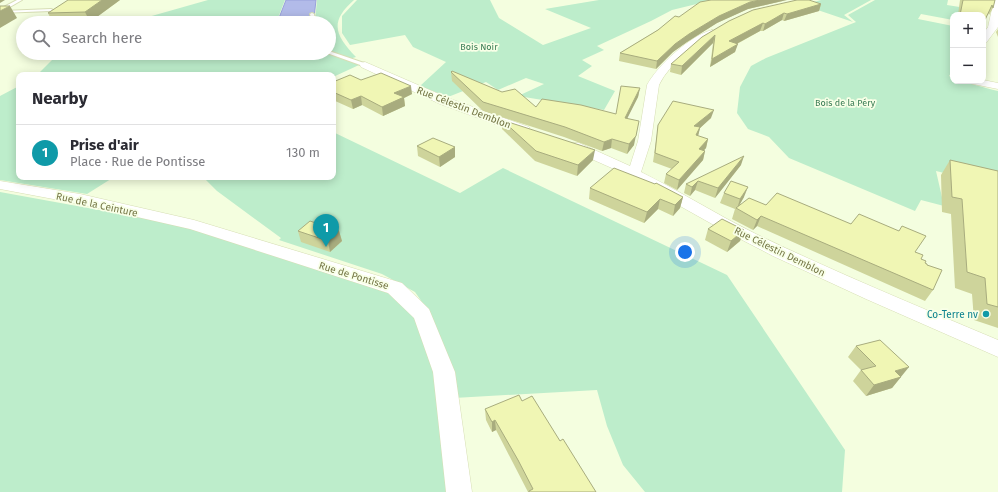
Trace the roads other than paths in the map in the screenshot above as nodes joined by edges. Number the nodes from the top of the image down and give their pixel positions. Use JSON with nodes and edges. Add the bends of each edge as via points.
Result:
{"nodes":[{"id":1,"x":20,"y":0,"type":"edge"},
{"id":2,"x":998,"y":3,"type":"edge"},
{"id":3,"x":51,"y":10,"type":"edge"},
{"id":4,"x":0,"y":11,"type":"edge"},
{"id":5,"x":718,"y":29,"type":"edge"},
{"id":6,"x":986,"y":37,"type":"edge"},
{"id":7,"x":336,"y":55,"type":"edge"},
{"id":8,"x":365,"y":65,"type":"joint"},
{"id":9,"x":986,"y":84,"type":"edge"},
{"id":10,"x":998,"y":86,"type":"edge"},
{"id":11,"x":538,"y":134,"type":"edge"},
{"id":12,"x":561,"y":141,"type":"edge"},
{"id":13,"x":634,"y":174,"type":"junction"},
{"id":14,"x":0,"y":185,"type":"edge"},
{"id":15,"x":194,"y":225,"type":"joint"},
{"id":16,"x":998,"y":349,"type":"edge"},
{"id":17,"x":459,"y":492,"type":"edge"}],
"edges":[{"from":1,"to":4,"type":"lane"},
{"from":2,"to":6,"type":"street","via":[[993,27]]},
{"from":3,"to":4,"type":"lane"},
{"from":5,"to":13,"type":"street","via":[[680,54],[656,78],[646,142]]},
{"from":7,"to":8,"type":"lane"},
{"from":8,"to":11,"type":"street","name":"Rue Célestin Demblon","via":[[444,101]]},
{"from":9,"to":10,"type":"street"},
{"from":12,"to":13,"type":"street","name":"Rue Célestin Demblon","via":[[600,156]]},
{"from":13,"to":16,"type":"street","name":"Rue Célestin Demblon","via":[[788,256]]},
{"from":14,"to":15,"type":"street","name":"Rue de la Ceinture","via":[[80,199]]},
{"from":15,"to":17,"type":"street","name":"Rue de Pontisse","via":[[395,288],[422,314],[444,372]]}]}
